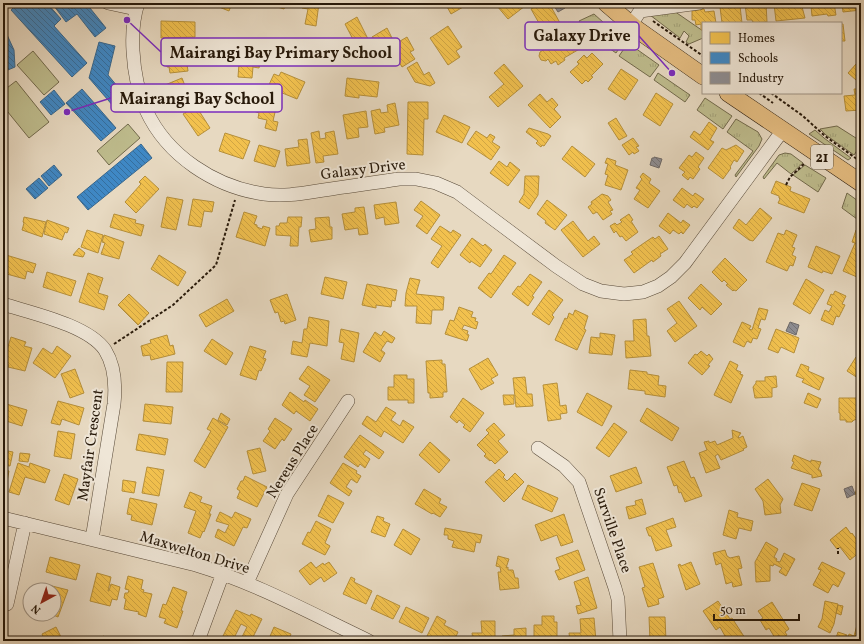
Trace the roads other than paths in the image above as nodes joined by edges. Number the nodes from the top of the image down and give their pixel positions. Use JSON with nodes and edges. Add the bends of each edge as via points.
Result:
{"nodes":[{"id":1,"x":108,"y":3,"type":"edge"},
{"id":2,"x":606,"y":3,"type":"edge"},
{"id":3,"x":700,"y":3,"type":"edge"},
{"id":4,"x":137,"y":6,"type":"edge"},
{"id":5,"x":637,"y":13,"type":"edge"},
{"id":6,"x":702,"y":75,"type":"edge"},
{"id":7,"x":729,"y":94,"type":"edge"},
{"id":8,"x":783,"y":130,"type":"junction"},
{"id":9,"x":861,"y":184,"type":"edge"},
{"id":10,"x":3,"y":304,"type":"edge"},
{"id":11,"x":348,"y":401,"type":"dead end"},
{"id":12,"x":538,"y":448,"type":"dead end"},
{"id":13,"x":3,"y":518,"type":"edge"},
{"id":14,"x":25,"y":523,"type":"junction"},
{"id":15,"x":92,"y":539,"type":"junction"},
{"id":16,"x":223,"y":573,"type":"junction"},
{"id":17,"x":247,"y":583,"type":"junction"},
{"id":18,"x":7,"y":604,"type":"dead end"},
{"id":19,"x":198,"y":641,"type":"edge"},
{"id":20,"x":370,"y":641,"type":"edge"},
{"id":21,"x":620,"y":641,"type":"edge"}],
"edges":[{"from":1,"to":4,"type":"street"},
{"from":2,"to":5,"type":"main road"},
{"from":3,"to":5,"type":"street"},
{"from":4,"to":8,"type":"street","name":"Galaxy Drive","via":[[132,33],[139,88],[149,115],[158,130],[195,168],[220,181],[264,194],[284,195],[399,179],[436,182],[457,192],[583,284],[601,291],[624,294],[643,292],[671,277],[685,263]]},
{"from":5,"to":6,"type":"main road"},
{"from":7,"to":8,"type":"main road","number":"21"},
{"from":8,"to":9,"type":"main road","number":"21"},
{"from":10,"to":15,"type":"street","name":"Mayfair Crescent","via":[[73,327],[91,336],[105,350],[112,367],[116,384],[114,404]]},
{"from":11,"to":17,"type":"street","name":"Nereus Place","via":[[287,494]]},
{"from":12,"to":21,"type":"street","name":"Surville Place","via":[[564,466],[579,482],[618,599]]},
{"from":13,"to":14,"type":"street","name":"Maxwelton Drive"},
{"from":14,"to":15,"type":"street","name":"Maxwelton Drive"},
{"from":14,"to":18,"type":"street"},
{"from":15,"to":16,"type":"street","name":"Maxwelton Drive"},
{"from":16,"to":17,"type":"street","name":"Maxwelton Drive"},
{"from":16,"to":19,"type":"street"},
{"from":17,"to":20,"type":"street","name":"Maxwelton Drive"}]}
